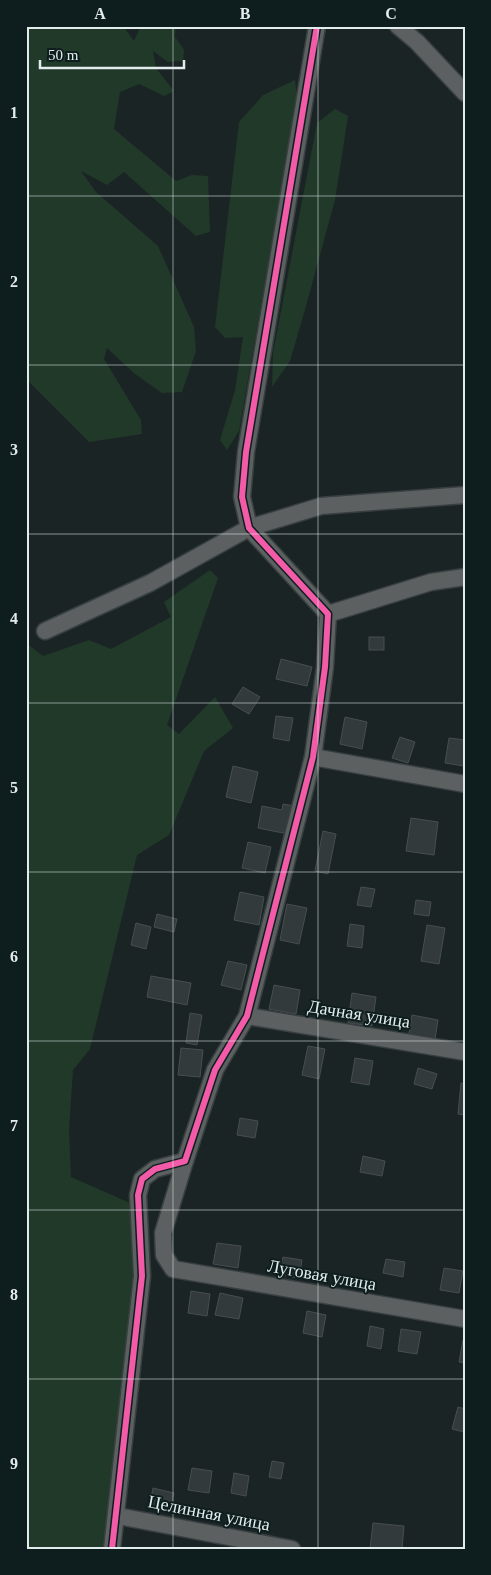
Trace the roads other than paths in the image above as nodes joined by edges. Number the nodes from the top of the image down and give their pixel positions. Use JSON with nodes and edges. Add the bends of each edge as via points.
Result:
{"nodes":[{"id":1,"x":317,"y":26,"type":"edge"},
{"id":2,"x":398,"y":26,"type":"edge"},
{"id":3,"x":465,"y":94,"type":"edge"},
{"id":4,"x":465,"y":496,"type":"edge"},
{"id":5,"x":249,"y":528,"type":"junction"},
{"id":6,"x":465,"y":577,"type":"edge"},
{"id":7,"x":328,"y":614,"type":"junction"},
{"id":8,"x":45,"y":631,"type":"dead end"},
{"id":9,"x":313,"y":757,"type":"junction"},
{"id":10,"x":465,"y":784,"type":"edge"},
{"id":11,"x":247,"y":1016,"type":"junction"},
{"id":12,"x":465,"y":1052,"type":"edge"},
{"id":13,"x":184,"y":1161,"type":"junction"},
{"id":14,"x":465,"y":1319,"type":"edge"},
{"id":15,"x":118,"y":1516,"type":"junction"},
{"id":16,"x":112,"y":1549,"type":"edge"},
{"id":17,"x":292,"y":1549,"type":"edge"}],
"edges":[{"from":1,"to":5,"type":"street","via":[[246,452],[242,497]]},
{"from":2,"to":3,"type":"street"},
{"from":4,"to":5,"type":"street","via":[[321,506]]},
{"from":5,"to":7,"type":"street"},
{"from":5,"to":8,"type":"street","via":[[150,583]]},
{"from":6,"to":7,"type":"street","via":[[431,582]]},
{"from":7,"to":9,"type":"street","via":[[325,667]]},
{"from":9,"to":10,"type":"street"},
{"from":9,"to":11,"type":"street"},
{"from":11,"to":12,"type":"street","name":"Дачная улица"},
{"from":11,"to":13,"type":"street","via":[[215,1070]]},
{"from":13,"to":14,"type":"street","name":"Луговая улица","via":[[163,1233],[164,1255],[173,1269]]},
{"from":13,"to":15,"type":"street","via":[[155,1169],[142,1179],[138,1195],[142,1276]]},
{"from":15,"to":16,"type":"street"},
{"from":15,"to":17,"type":"street","name":"Целинная улица"}]}
